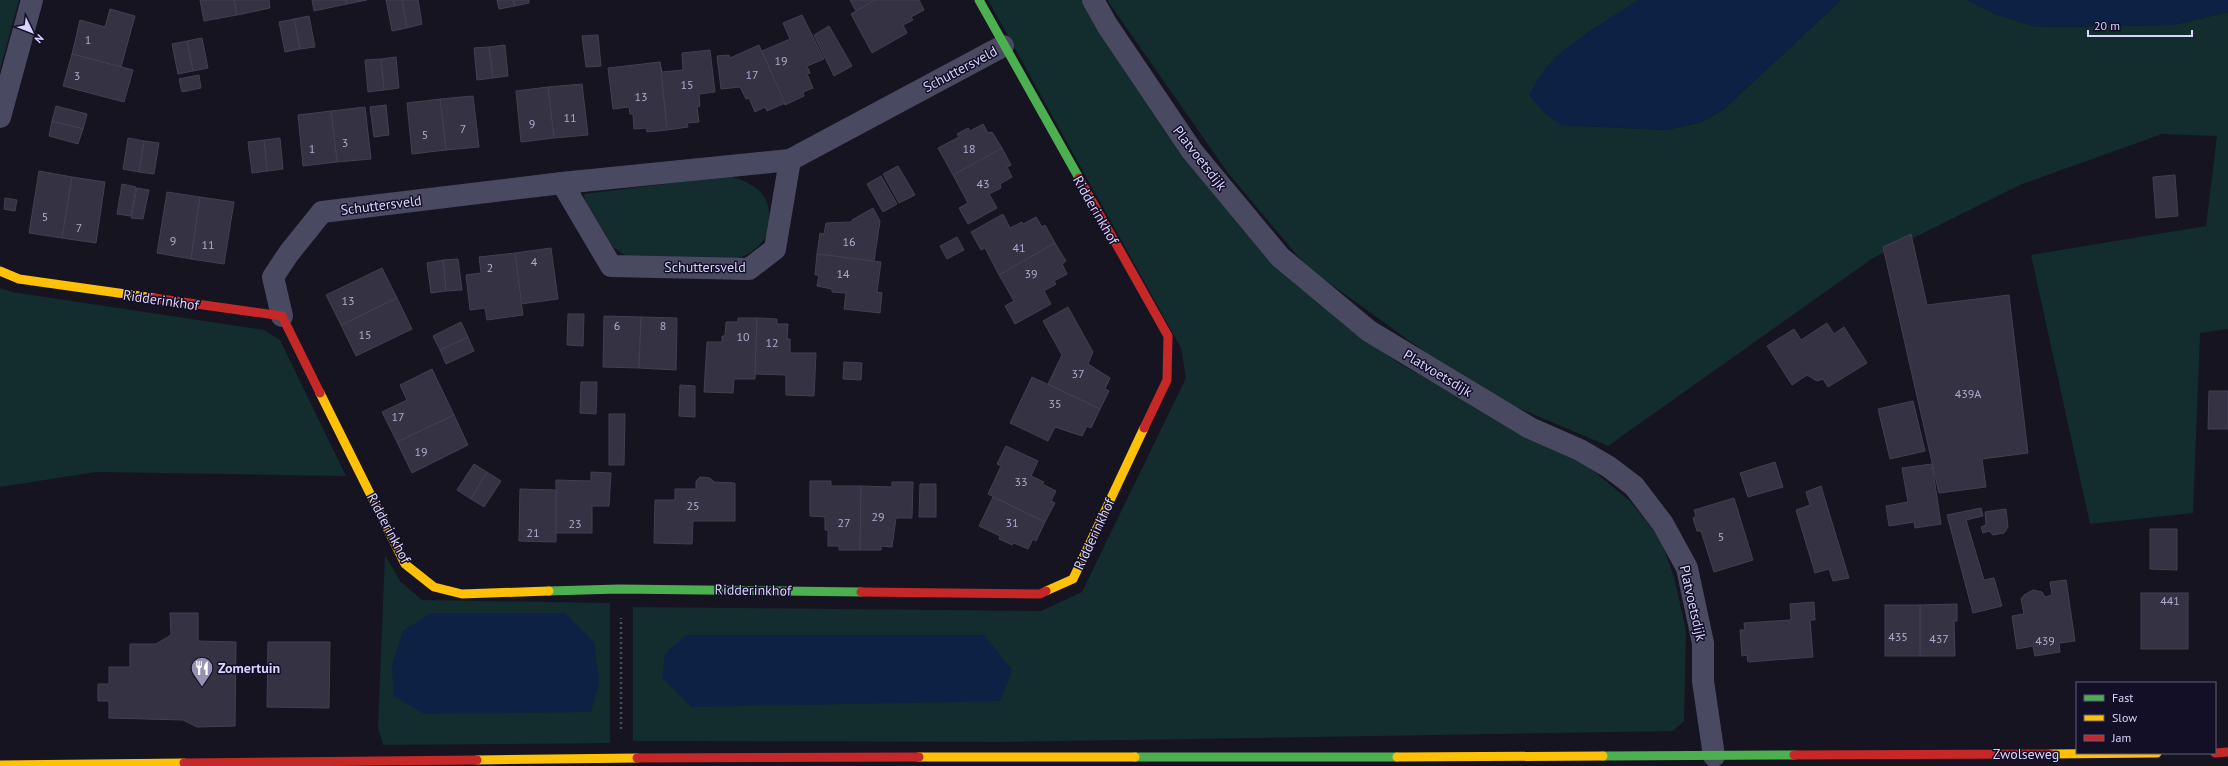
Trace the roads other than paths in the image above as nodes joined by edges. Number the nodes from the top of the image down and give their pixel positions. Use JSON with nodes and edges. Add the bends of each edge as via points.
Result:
{"nodes":[{"id":1,"x":32,"y":0,"type":"edge"},
{"id":2,"x":979,"y":0,"type":"edge"},
{"id":3,"x":1093,"y":0,"type":"edge"},
{"id":4,"x":1003,"y":46,"type":"junction"},
{"id":5,"x":0,"y":117,"type":"edge"},
{"id":6,"x":790,"y":160,"type":"junction"},
{"id":7,"x":562,"y":183,"type":"junction"},
{"id":8,"x":0,"y":271,"type":"edge"},
{"id":9,"x":282,"y":316,"type":"junction"},
{"id":10,"x":2228,"y":752,"type":"edge"},
{"id":11,"x":2216,"y":753,"type":"edge"},
{"id":12,"x":2102,"y":754,"type":"edge"},
{"id":13,"x":1370,"y":761,"type":"edge"},
{"id":14,"x":1713,"y":761,"type":"edge"},
{"id":15,"x":621,"y":762,"type":"edge"},
{"id":16,"x":0,"y":765,"type":"edge"},
{"id":17,"x":185,"y":765,"type":"edge"}],
"edges":[{"from":1,"to":5,"type":"street"},
{"from":2,"to":4,"type":"main road","name":"Ridderinkhof"},
{"from":3,"to":14,"type":"street","name":"Platvoetsdijk","via":[[1192,151],[1280,257],[1369,331],[1530,428],[1580,450],[1634,486],[1663,524],[1687,568],[1703,643],[1703,681]]},
{"from":4,"to":6,"type":"street","name":"Schuttersveld"},
{"from":4,"to":9,"type":"main road","name":"Ridderinkhof","via":[[1168,336],[1167,380],[1073,579],[1040,594],[620,589],[462,594],[434,587],[405,564]]},
{"from":6,"to":7,"type":"street","name":"Schuttersveld"},
{"from":6,"to":7,"type":"street","name":"Schuttersveld","via":[[775,250],[749,269],[611,266]]},
{"from":7,"to":9,"type":"street","name":"Schuttersveld","via":[[322,212],[273,277]]},
{"from":8,"to":9,"type":"main road","name":"Ridderinkhof","via":[[19,279]]},
{"from":10,"to":11,"type":"main road"},
{"from":12,"to":14,"type":"main road","name":"Zwolseweg"},
{"from":13,"to":14,"type":"main road","name":"Zwolseweg"},
{"from":13,"to":15,"type":"main road","name":"Zwolseweg"},
{"from":15,"to":17,"type":"main road","name":"Zwolseweg"},
{"from":16,"to":17,"type":"main road","name":"Zwolseweg"}]}
